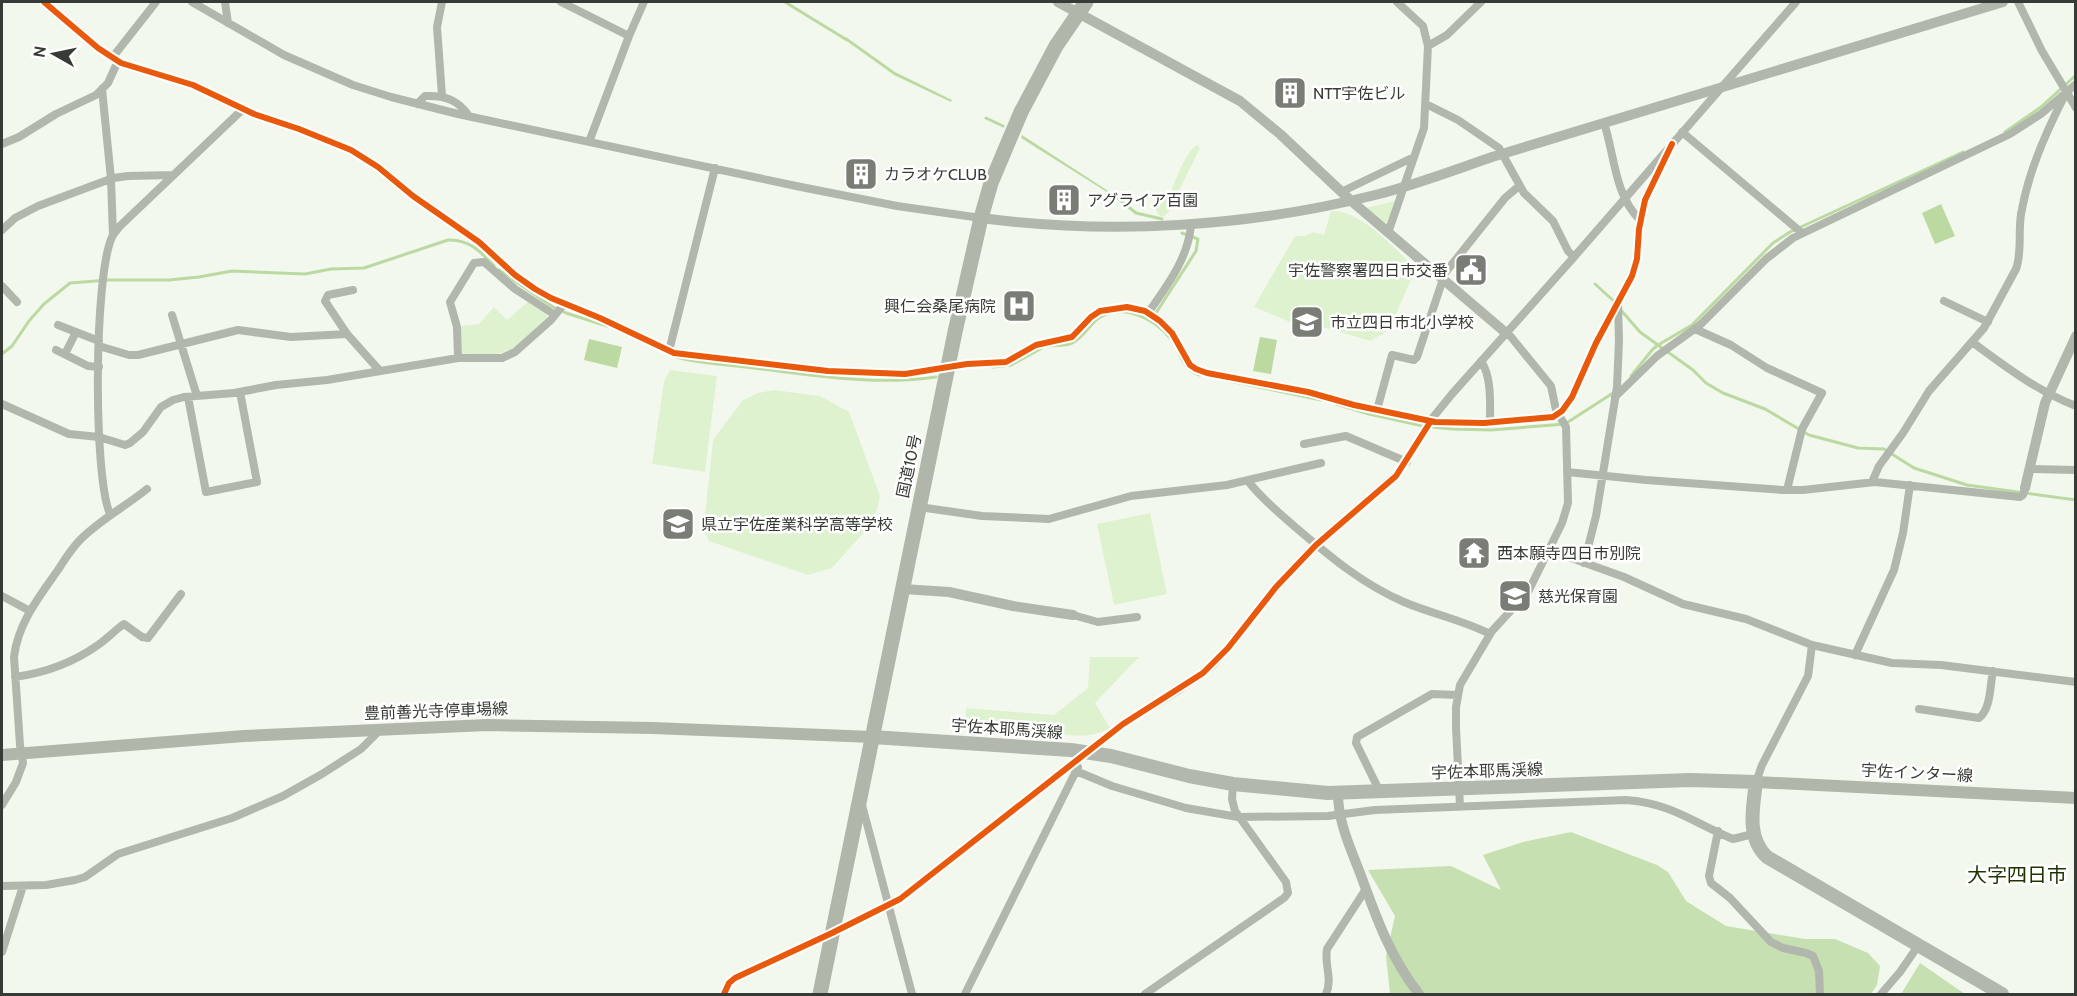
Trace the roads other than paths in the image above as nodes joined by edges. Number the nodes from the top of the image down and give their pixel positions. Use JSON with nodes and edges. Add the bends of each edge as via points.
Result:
{"nodes":[{"id":1,"x":44,"y":2,"type":"edge"},
{"id":2,"x":156,"y":2,"type":"edge"},
{"id":3,"x":192,"y":2,"type":"edge"},
{"id":4,"x":225,"y":2,"type":"edge"},
{"id":5,"x":442,"y":2,"type":"edge"},
{"id":6,"x":561,"y":2,"type":"edge"},
{"id":7,"x":644,"y":2,"type":"edge"},
{"id":8,"x":1058,"y":2,"type":"edge"},
{"id":9,"x":1397,"y":2,"type":"edge"},
{"id":10,"x":1481,"y":2,"type":"edge"},
{"id":11,"x":1796,"y":2,"type":"edge"},
{"id":12,"x":2003,"y":2,"type":"edge"},
{"id":13,"x":2018,"y":2,"type":"edge"},
{"id":14,"x":1082,"y":7,"type":"edge"},
{"id":15,"x":228,"y":22,"type":"junction"},
{"id":16,"x":629,"y":36,"type":"junction"},
{"id":17,"x":1428,"y":46,"type":"junction"},
{"id":18,"x":115,"y":59,"type":"junction"},
{"id":19,"x":2076,"y":84,"type":"edge"},
{"id":20,"x":1719,"y":88,"type":"junction"},
{"id":21,"x":102,"y":89,"type":"junction"},
{"id":22,"x":2064,"y":90,"type":"junction"},
{"id":23,"x":442,"y":96,"type":"junction"},
{"id":24,"x":417,"y":104,"type":"junction"},
{"id":25,"x":1426,"y":104,"type":"junction"},
{"id":26,"x":2076,"y":108,"type":"edge"},
{"id":27,"x":243,"y":109,"type":"junction"},
{"id":28,"x":469,"y":116,"type":"junction"},
{"id":29,"x":1604,"y":123,"type":"junction"},
{"id":30,"x":1682,"y":132,"type":"junction"},
{"id":31,"x":589,"y":142,"type":"junction"},
{"id":32,"x":2,"y":144,"type":"edge"},
{"id":33,"x":1672,"y":144,"type":"junction"},
{"id":34,"x":1503,"y":154,"type":"junction"},
{"id":35,"x":1414,"y":157,"type":"junction"},
{"id":36,"x":715,"y":168,"type":"junction"},
{"id":37,"x":173,"y":175,"type":"junction"},
{"id":38,"x":111,"y":179,"type":"junction"},
{"id":39,"x":1519,"y":186,"type":"junction"},
{"id":40,"x":1404,"y":187,"type":"junction"},
{"id":41,"x":1341,"y":192,"type":"junction"},
{"id":42,"x":1625,"y":198,"type":"junction"},
{"id":43,"x":1351,"y":200,"type":"junction"},
{"id":44,"x":981,"y":218,"type":"junction"},
{"id":45,"x":1640,"y":220,"type":"junction"},
{"id":46,"x":1191,"y":224,"type":"junction"},
{"id":47,"x":2,"y":230,"type":"edge"},
{"id":48,"x":1388,"y":233,"type":"junction"},
{"id":49,"x":1802,"y":233,"type":"junction"},
{"id":50,"x":113,"y":235,"type":"junction"},
{"id":51,"x":1574,"y":257,"type":"junction"},
{"id":52,"x":1442,"y":279,"type":"junction"},
{"id":53,"x":2,"y":286,"type":"edge"},
{"id":54,"x":353,"y":290,"type":"dead end"},
{"id":55,"x":1618,"y":301,"type":"junction"},
{"id":56,"x":1944,"y":301,"type":"dead end"},
{"id":57,"x":17,"y":302,"type":"dead end"},
{"id":58,"x":564,"y":304,"type":"junction"},
{"id":59,"x":1148,"y":313,"type":"junction"},
{"id":60,"x":172,"y":315,"type":"dead end"},
{"id":61,"x":555,"y":315,"type":"junction"},
{"id":62,"x":1988,"y":322,"type":"junction"},
{"id":63,"x":58,"y":325,"type":"dead end"},
{"id":64,"x":1695,"y":329,"type":"junction"},
{"id":65,"x":76,"y":332,"type":"junction"},
{"id":66,"x":1507,"y":332,"type":"junction"},
{"id":67,"x":347,"y":334,"type":"junction"},
{"id":68,"x":2076,"y":336,"type":"edge"},
{"id":69,"x":1972,"y":342,"type":"junction"},
{"id":70,"x":99,"y":343,"type":"junction"},
{"id":71,"x":182,"y":344,"type":"junction"},
{"id":72,"x":56,"y":350,"type":"dead end"},
{"id":73,"x":669,"y":351,"type":"junction"},
{"id":74,"x":65,"y":354,"type":"junction"},
{"id":75,"x":458,"y":358,"type":"junction"},
{"id":76,"x":1481,"y":361,"type":"junction"},
{"id":77,"x":99,"y":367,"type":"junction"},
{"id":78,"x":948,"y":367,"type":"junction"},
{"id":79,"x":380,"y":371,"type":"junction"},
{"id":80,"x":240,"y":392,"type":"junction"},
{"id":81,"x":2048,"y":394,"type":"junction"},
{"id":82,"x":192,"y":396,"type":"junction"},
{"id":83,"x":1615,"y":397,"type":"junction"},
{"id":84,"x":2,"y":404,"type":"edge"},
{"id":85,"x":2076,"y":406,"type":"edge"},
{"id":86,"x":1377,"y":410,"type":"junction"},
{"id":87,"x":1559,"y":414,"type":"junction"},
{"id":88,"x":1490,"y":423,"type":"junction"},
{"id":89,"x":1428,"y":425,"type":"junction"},
{"id":90,"x":99,"y":437,"type":"junction"},
{"id":91,"x":1304,"y":444,"type":"dead end"},
{"id":92,"x":1407,"y":462,"type":"junction"},
{"id":93,"x":1321,"y":463,"type":"dead end"},
{"id":94,"x":2030,"y":469,"type":"junction"},
{"id":95,"x":2076,"y":470,"type":"edge"},
{"id":96,"x":1567,"y":472,"type":"junction"},
{"id":97,"x":1602,"y":477,"type":"junction"},
{"id":98,"x":1248,"y":481,"type":"junction"},
{"id":99,"x":1872,"y":482,"type":"junction"},
{"id":100,"x":1910,"y":485,"type":"junction"},
{"id":101,"x":2025,"y":488,"type":"joint"},
{"id":102,"x":147,"y":489,"type":"dead end"},
{"id":103,"x":1787,"y":490,"type":"junction"},
{"id":104,"x":920,"y":507,"type":"junction"},
{"id":105,"x":110,"y":514,"type":"junction"},
{"id":106,"x":1316,"y":545,"type":"junction"},
{"id":107,"x":1549,"y":550,"type":"junction"},
{"id":108,"x":1584,"y":563,"type":"junction"},
{"id":109,"x":903,"y":589,"type":"junction"},
{"id":110,"x":181,"y":594,"type":"dead end"},
{"id":111,"x":2,"y":596,"type":"edge"},
{"id":112,"x":30,"y":611,"type":"junction"},
{"id":113,"x":1073,"y":615,"type":"joint"},
{"id":114,"x":1137,"y":617,"type":"dead end"},
{"id":115,"x":1490,"y":634,"type":"junction"},
{"id":116,"x":1812,"y":645,"type":"junction"},
{"id":117,"x":1855,"y":655,"type":"junction"},
{"id":118,"x":1993,"y":671,"type":"junction"},
{"id":119,"x":15,"y":677,"type":"junction"},
{"id":120,"x":2076,"y":682,"type":"edge"},
{"id":121,"x":1458,"y":695,"type":"junction"},
{"id":122,"x":1919,"y":709,"type":"dead end"},
{"id":123,"x":381,"y":729,"type":"junction"},
{"id":124,"x":872,"y":737,"type":"junction"},
{"id":125,"x":1089,"y":752,"type":"junction"},
{"id":126,"x":21,"y":753,"type":"junction"},
{"id":127,"x":2,"y":755,"type":"edge"},
{"id":128,"x":1076,"y":771,"type":"junction"},
{"id":129,"x":1756,"y":782,"type":"junction"},
{"id":130,"x":1233,"y":784,"type":"junction"},
{"id":131,"x":1459,"y":789,"type":"junction"},
{"id":132,"x":1380,"y":792,"type":"junction"},
{"id":133,"x":1338,"y":793,"type":"junction"},
{"id":134,"x":2076,"y":798,"type":"edge"},
{"id":135,"x":860,"y":799,"type":"junction"},
{"id":136,"x":2,"y":805,"type":"edge"},
{"id":137,"x":1460,"y":806,"type":"junction"},
{"id":138,"x":1339,"y":815,"type":"junction"},
{"id":139,"x":1238,"y":817,"type":"junction"},
{"id":140,"x":1718,"y":831,"type":"junction"},
{"id":141,"x":1754,"y":834,"type":"junction"},
{"id":142,"x":2,"y":886,"type":"edge"},
{"id":143,"x":23,"y":886,"type":"junction"},
{"id":144,"x":1366,"y":889,"type":"junction"},
{"id":145,"x":890,"y":904,"type":"junction"},
{"id":146,"x":832,"y":933,"type":"junction"},
{"id":147,"x":1918,"y":946,"type":"junction"},
{"id":148,"x":2,"y":951,"type":"edge"},
{"id":149,"x":724,"y":994,"type":"edge"},
{"id":150,"x":820,"y":994,"type":"edge"},
{"id":151,"x":912,"y":994,"type":"edge"},
{"id":152,"x":965,"y":994,"type":"edge"},
{"id":153,"x":1145,"y":994,"type":"edge"},
{"id":154,"x":1326,"y":994,"type":"edge"},
{"id":155,"x":1419,"y":994,"type":"edge"},
{"id":156,"x":1820,"y":994,"type":"edge"},
{"id":157,"x":1881,"y":994,"type":"edge"},
{"id":158,"x":2002,"y":994,"type":"edge"}],
"edges":[{"from":1,"to":18,"type":"street"},
{"from":2,"to":18,"type":"street"},
{"from":3,"to":15,"type":"street"},
{"from":4,"to":15,"type":"street"},
{"from":5,"to":23,"type":"street","via":[[437,30]]},
{"from":6,"to":16,"type":"street"},
{"from":7,"to":16,"type":"street"},
{"from":8,"to":14,"type":"street"},
{"from":9,"to":17,"type":"street","via":[[1423,26]]},
{"from":10,"to":17,"type":"street","via":[[1447,35]]},
{"from":11,"to":20,"type":"street"},
{"from":12,"to":20,"type":"street"},
{"from":13,"to":22,"type":"street"},
{"from":14,"to":41,"type":"street","via":[[1240,101]]},
{"from":14,"to":44,"type":"highway","name":"国道10号","via":[[1021,112],[991,183]]},
{"from":15,"to":24,"type":"street","via":[[327,75]]},
{"from":16,"to":31,"type":"street"},
{"from":17,"to":25,"type":"street"},
{"from":18,"to":21,"type":"street","via":[[108,83]]},
{"from":18,"to":27,"type":"street","via":[[193,85]]},
{"from":19,"to":22,"type":"street"},
{"from":20,"to":29,"type":"street"},
{"from":20,"to":30,"type":"street"},
{"from":21,"to":32,"type":"street"},
{"from":21,"to":38,"type":"street"},
{"from":22,"to":26,"type":"street"},
{"from":22,"to":49,"type":"street","via":[[2041,114],[2010,135]]},
{"from":22,"to":62,"type":"street","via":[[2044,136],[2023,203],[2018,265]]},
{"from":23,"to":24,"type":"street","via":[[425,96]]},
{"from":23,"to":28,"type":"street","via":[[459,103]]},
{"from":24,"to":28,"type":"street"},
{"from":25,"to":34,"type":"street","via":[[1486,138]]},
{"from":25,"to":35,"type":"street","via":[[1424,128]]},
{"from":27,"to":37,"type":"street"},
{"from":27,"to":58,"type":"street","via":[[338,143],[365,158],[479,243],[524,282]]},
{"from":28,"to":31,"type":"street"},
{"from":29,"to":34,"type":"street"},
{"from":29,"to":42,"type":"street"},
{"from":30,"to":33,"type":"street"},
{"from":30,"to":49,"type":"street"},
{"from":31,"to":36,"type":"street"},
{"from":33,"to":42,"type":"street"},
{"from":33,"to":45,"type":"street","via":[[1648,192]]},
{"from":34,"to":39,"type":"street"},
{"from":34,"to":40,"type":"street"},
{"from":35,"to":40,"type":"street"},
{"from":35,"to":41,"type":"street"},
{"from":36,"to":44,"type":"street","via":[[897,206]]},
{"from":36,"to":73,"type":"street"},
{"from":37,"to":38,"type":"street"},
{"from":37,"to":50,"type":"street"},
{"from":38,"to":47,"type":"street","via":[[38,206]]},
{"from":38,"to":50,"type":"street"},
{"from":39,"to":51,"type":"street","via":[[1554,223]]},
{"from":39,"to":52,"type":"street","via":[[1504,198]]},
{"from":40,"to":43,"type":"street"},
{"from":40,"to":48,"type":"street"},
{"from":41,"to":43,"type":"street"},
{"from":42,"to":45,"type":"street"},
{"from":42,"to":51,"type":"street"},
{"from":43,"to":46,"type":"street"},
{"from":43,"to":48,"type":"street"},
{"from":44,"to":46,"type":"street","via":[[1123,227]]},
{"from":44,"to":78,"type":"highway","name":"国道10号"},
{"from":45,"to":55,"type":"street","via":[[1636,264]]},
{"from":46,"to":59,"type":"street","via":[[1187,249]]},
{"from":48,"to":52,"type":"street"},
{"from":49,"to":64,"type":"street","via":[[1771,254]]},
{"from":50,"to":70,"type":"street","via":[[104,268]]},
{"from":51,"to":66,"type":"street"},
{"from":52,"to":66,"type":"street"},
{"from":52,"to":86,"type":"street","via":[[1417,357],[1414,360],[1392,355]]},
{"from":53,"to":57,"type":"street"},
{"from":54,"to":67,"type":"street","via":[[328,295],[325,301]]},
{"from":55,"to":83,"type":"street"},
{"from":55,"to":87,"type":"street","via":[[1572,397]]},
{"from":56,"to":62,"type":"street"},
{"from":58,"to":61,"type":"street"},
{"from":58,"to":73,"type":"street"},
{"from":59,"to":78,"type":"street","via":[[1134,308],[1106,309],[1095,314],[1072,337],[1036,345],[1006,362]]},
{"from":59,"to":86,"type":"street","via":[[1172,333],[1188,363],[1196,369]]},
{"from":60,"to":71,"type":"street"},
{"from":61,"to":75,"type":"street","via":[[509,356]]},
{"from":61,"to":75,"type":"street","via":[[515,289],[484,262],[474,263],[450,302]]},
{"from":62,"to":69,"type":"street"},
{"from":63,"to":65,"type":"street"},
{"from":64,"to":83,"type":"street","via":[[1657,356]]},
{"from":64,"to":103,"type":"street","via":[[1822,393],[1802,429]]},
{"from":65,"to":70,"type":"street"},
{"from":65,"to":74,"type":"street"},
{"from":66,"to":76,"type":"street"},
{"from":66,"to":87,"type":"street","via":[[1551,386]]},
{"from":67,"to":71,"type":"street","via":[[291,337],[238,330]]},
{"from":67,"to":79,"type":"street"},
{"from":68,"to":81,"type":"street"},
{"from":69,"to":81,"type":"street"},
{"from":69,"to":99,"type":"street","via":[[1926,396]]},
{"from":70,"to":71,"type":"street","via":[[129,355]]},
{"from":70,"to":77,"type":"street"},
{"from":71,"to":82,"type":"street"},
{"from":72,"to":74,"type":"street"},
{"from":73,"to":78,"type":"street","via":[[872,374],[905,374]]},
{"from":74,"to":77,"type":"street"},
{"from":75,"to":79,"type":"street"},
{"from":76,"to":88,"type":"street","via":[[1488,382]]},
{"from":76,"to":89,"type":"street"},
{"from":77,"to":90,"type":"street"},
{"from":78,"to":104,"type":"highway","name":"国道10号"},
{"from":79,"to":80,"type":"street"},
{"from":80,"to":82,"type":"street"},
{"from":80,"to":82,"type":"street","via":[[256,482],[206,492]]},
{"from":81,"to":85,"type":"street"},
{"from":81,"to":94,"type":"street"},
{"from":82,"to":90,"type":"street","via":[[161,407],[130,443],[120,445]]},
{"from":83,"to":97,"type":"street"},
{"from":84,"to":90,"type":"street","via":[[69,434]]},
{"from":86,"to":89,"type":"street"},
{"from":87,"to":88,"type":"street"},
{"from":87,"to":96,"type":"street","via":[[1568,430]]},
{"from":88,"to":89,"type":"street"},
{"from":89,"to":92,"type":"street"},
{"from":90,"to":105,"type":"street","via":[[104,494]]},
{"from":91,"to":92,"type":"street","via":[[1346,436]]},
{"from":92,"to":106,"type":"street","via":[[1391,481]]},
{"from":93,"to":98,"type":"street"},
{"from":94,"to":95,"type":"street"},
{"from":94,"to":101,"type":"street"},
{"from":96,"to":97,"type":"street"},
{"from":96,"to":107,"type":"street","via":[[1566,513]]},
{"from":97,"to":103,"type":"street"},
{"from":97,"to":108,"type":"street"},
{"from":98,"to":104,"type":"street","via":[[1131,496],[1049,519],[982,516]]},
{"from":98,"to":106,"type":"street"},
{"from":99,"to":100,"type":"street"},
{"from":99,"to":103,"type":"street"},
{"from":100,"to":101,"type":"street","via":[[2020,497]]},
{"from":100,"to":117,"type":"street","via":[[1894,570]]},
{"from":102,"to":105,"type":"street"},
{"from":104,"to":109,"type":"highway","name":"国道10号"},
{"from":105,"to":112,"type":"street","via":[[80,539]]},
{"from":106,"to":115,"type":"street","via":[[1390,595]]},
{"from":106,"to":125,"type":"street","via":[[1212,666],[1123,724]]},
{"from":107,"to":108,"type":"street"},
{"from":107,"to":115,"type":"street","via":[[1528,592]]},
{"from":108,"to":116,"type":"street","via":[[1683,604],[1746,619]]},
{"from":109,"to":113,"type":"street","via":[[949,592]]},
{"from":109,"to":124,"type":"highway","name":"国道10号"},
{"from":110,"to":119,"type":"street","via":[[148,638],[122,625],[81,656]]},
{"from":111,"to":112,"type":"street"},
{"from":112,"to":119,"type":"street","via":[[16,644]]},
{"from":113,"to":114,"type":"street","via":[[1098,622]]},
{"from":115,"to":121,"type":"street","via":[[1465,673]]},
{"from":116,"to":117,"type":"street"},
{"from":116,"to":129,"type":"street","via":[[1808,676]]},
{"from":117,"to":118,"type":"street","via":[[1892,663]]},
{"from":118,"to":120,"type":"street"},
{"from":118,"to":122,"type":"street","via":[[1986,709],[1979,718]]},
{"from":119,"to":126,"type":"street"},
{"from":121,"to":131,"type":"street"},
{"from":121,"to":132,"type":"street","via":[[1432,694],[1357,737],[1356,743]]},
{"from":123,"to":124,"type":"main road","name":"豊前善光寺停車場線","via":[[537,725]]},
{"from":123,"to":126,"type":"main road","name":"豊前善光寺停車場線"},
{"from":123,"to":143,"type":"street","via":[[361,749],[283,796],[232,818],[117,854],[85,877]]},
{"from":124,"to":125,"type":"main road","name":"宇佐本耶馬渓線"},
{"from":124,"to":135,"type":"highway","name":"国道10号"},
{"from":125,"to":128,"type":"street"},
{"from":125,"to":130,"type":"main road","name":"宇佐本耶馬渓線"},
{"from":125,"to":145,"type":"street"},
{"from":126,"to":127,"type":"main road","name":"豊前善光寺停車場線"},
{"from":126,"to":136,"type":"street","via":[[20,772]]},
{"from":128,"to":139,"type":"street","via":[[1186,808]]},
{"from":128,"to":152,"type":"street"},
{"from":129,"to":131,"type":"main road","name":"宇佐本耶馬渓線","via":[[1690,780]]},
{"from":129,"to":134,"type":"main road","name":"宇佐インター線"},
{"from":129,"to":141,"type":"main road"},
{"from":130,"to":133,"type":"main road","name":"宇佐本耶馬渓線"},
{"from":130,"to":139,"type":"street","via":[[1232,800]]},
{"from":131,"to":132,"type":"main road","name":"宇佐本耶馬渓線"},
{"from":131,"to":137,"type":"street"},
{"from":132,"to":133,"type":"main road","name":"宇佐本耶馬渓線"},
{"from":133,"to":138,"type":"street"},
{"from":135,"to":145,"type":"street"},
{"from":135,"to":146,"type":"highway","name":"国道10号"},
{"from":137,"to":138,"type":"street"},
{"from":137,"to":140,"type":"street","via":[[1639,801],[1674,810]]},
{"from":138,"to":139,"type":"street"},
{"from":138,"to":144,"type":"street"},
{"from":139,"to":153,"type":"street","via":[[1286,882],[1288,893]]},
{"from":140,"to":141,"type":"street","via":[[1733,839]]},
{"from":140,"to":156,"type":"street","via":[[1711,883],[1775,945],[1813,956],[1819,971]]},
{"from":141,"to":147,"type":"main road","via":[[1767,857]]},
{"from":142,"to":143,"type":"street"},
{"from":143,"to":148,"type":"street"},
{"from":144,"to":154,"type":"street","via":[[1327,949],[1330,977]]},
{"from":144,"to":155,"type":"street","via":[[1386,943]]},
{"from":145,"to":146,"type":"street"},
{"from":145,"to":151,"type":"street"},
{"from":146,"to":149,"type":"street","via":[[735,978]]},
{"from":146,"to":150,"type":"highway","name":"国道10号"},
{"from":147,"to":157,"type":"street"},
{"from":147,"to":158,"type":"main road"}]}
